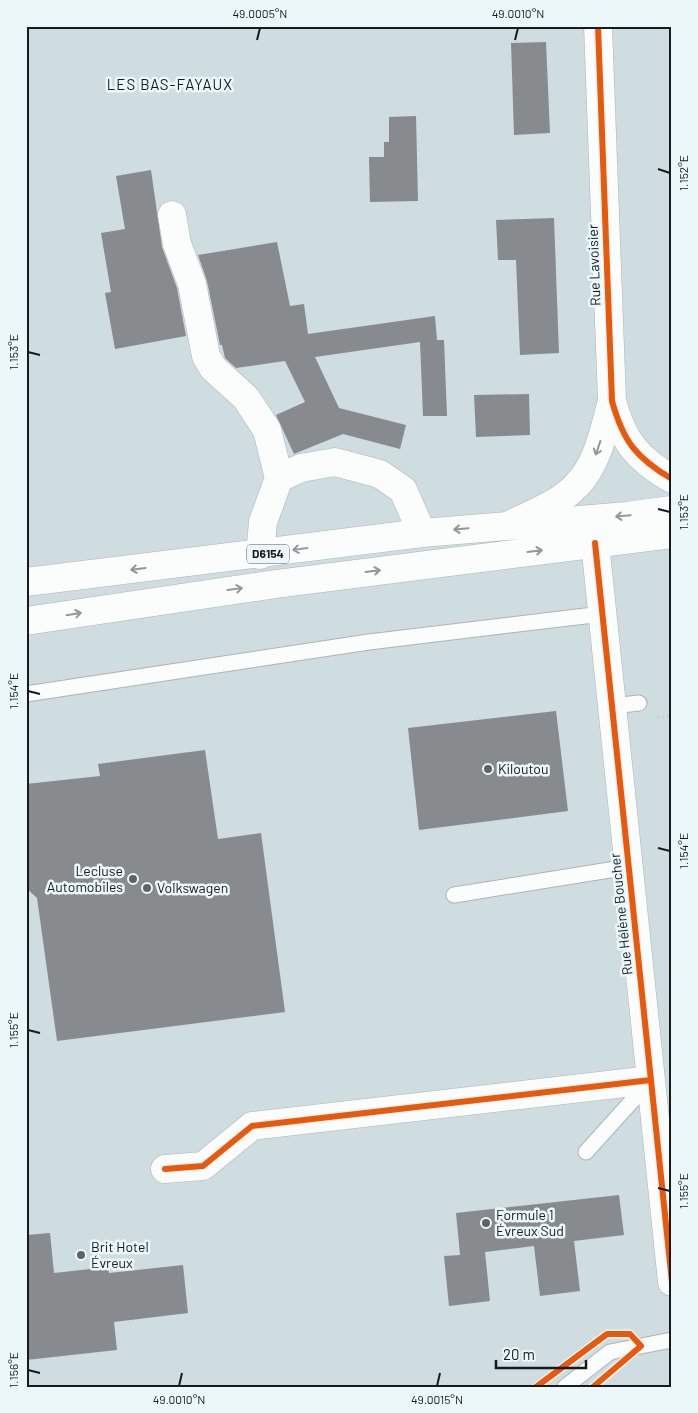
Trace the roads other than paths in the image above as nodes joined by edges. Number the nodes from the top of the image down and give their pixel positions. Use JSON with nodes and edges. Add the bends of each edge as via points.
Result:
{"nodes":[{"id":1,"x":598,"y":26,"type":"edge"},
{"id":2,"x":172,"y":215,"type":"dead end"},
{"id":3,"x":612,"y":401,"type":"junction"},
{"id":4,"x":279,"y":478,"type":"junction"},
{"id":5,"x":672,"y":479,"type":"edge"},
{"id":6,"x":672,"y":510,"type":"edge"},
{"id":7,"x":509,"y":525,"type":"junction"},
{"id":8,"x":422,"y":533,"type":"junction"},
{"id":9,"x":672,"y":534,"type":"edge"},
{"id":10,"x":594,"y":543,"type":"junction"},
{"id":11,"x":260,"y":555,"type":"junction"},
{"id":12,"x":26,"y":582,"type":"edge"},
{"id":13,"x":602,"y":614,"type":"junction"},
{"id":14,"x":26,"y":621,"type":"edge"},
{"id":15,"x":26,"y":694,"type":"edge"},
{"id":16,"x":639,"y":703,"type":"dead end"},
{"id":17,"x":612,"y":706,"type":"junction"},
{"id":18,"x":628,"y":867,"type":"junction"},
{"id":19,"x":454,"y":895,"type":"dead end"},
{"id":20,"x":650,"y":1080,"type":"junction"},
{"id":21,"x":663,"y":1115,"type":"edge"},
{"id":22,"x":586,"y":1152,"type":"dead end"},
{"id":23,"x":164,"y":1169,"type":"dead end"},
{"id":24,"x":672,"y":1282,"type":"edge"},
{"id":25,"x":672,"y":1340,"type":"edge"},
{"id":26,"x":565,"y":1387,"type":"edge"}],
"edges":[{"from":1,"to":3,"type":"street","name":"Rue Lavoisier"},
{"from":2,"to":4,"type":"street","via":[[177,244],[192,284],[206,356],[213,368],[246,398],[267,430]]},
{"from":3,"to":5,"type":"street","name":"Rue Lavoisier","via":[[629,446],[652,468]]},
{"from":3,"to":7,"type":"street","name":"Rue Lavoisier","one_way":true,"via":[[593,462],[576,486],[548,506]]},
{"from":4,"to":8,"type":"street","via":[[301,468],[335,462],[380,474],[403,490]]},
{"from":4,"to":11,"type":"street","via":[[263,522]]},
{"from":6,"to":7,"type":"street","number":"D6154","one_way":true},
{"from":7,"to":8,"type":"street","number":"D6154","one_way":true},
{"from":8,"to":11,"type":"street","number":"D6154","one_way":true},
{"from":9,"to":10,"type":"street","number":"D6154"},
{"from":10,"to":13,"type":"street","name":"Rue Hélène Boucher"},
{"from":14,"to":10,"type":"street","number":"D6154","one_way":true,"via":[[267,585]]},
{"from":11,"to":12,"type":"street","number":"D6154","one_way":true},
{"from":13,"to":15,"type":"lane","via":[[369,642]]},
{"from":13,"to":17,"type":"street","name":"Rue Hélène Boucher"},
{"from":16,"to":17,"type":"lane"},
{"from":17,"to":18,"type":"street","name":"Rue Hélène Boucher"},
{"from":18,"to":19,"type":"lane"},
{"from":18,"to":20,"type":"street","name":"Rue Hélène Boucher"},
{"from":20,"to":21,"type":"street","name":"Rue Hélène Boucher"},
{"from":20,"to":22,"type":"lane"},
{"from":20,"to":23,"type":"street","via":[[252,1126],[203,1166]]},
{"from":21,"to":24,"type":"street","name":"Rue Hélène Boucher"},
{"from":25,"to":26,"type":"lane","via":[[610,1352]]}]}
